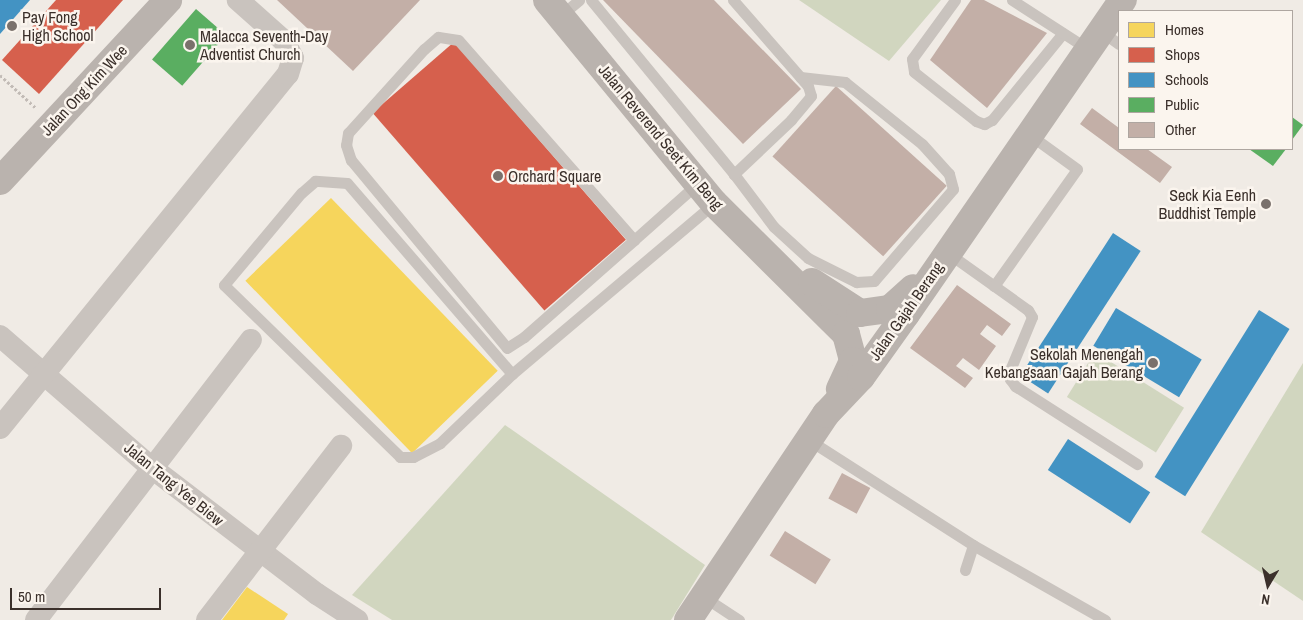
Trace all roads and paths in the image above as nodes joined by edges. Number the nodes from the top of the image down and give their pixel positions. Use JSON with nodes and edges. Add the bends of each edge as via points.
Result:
{"nodes":[{"id":1,"x":168,"y":0,"type":"edge"},
{"id":2,"x":238,"y":0,"type":"edge"},
{"id":3,"x":591,"y":0,"type":"edge"},
{"id":4,"x":733,"y":0,"type":"edge"},
{"id":5,"x":955,"y":0,"type":"edge"},
{"id":6,"x":1012,"y":0,"type":"edge"},
{"id":7,"x":562,"y":5,"type":"edge"},
{"id":8,"x":1118,"y":10,"type":"edge"},
{"id":9,"x":1063,"y":33,"type":"junction"},
{"id":10,"x":1103,"y":41,"type":"edge"},
{"id":11,"x":0,"y":75,"type":"edge"},
{"id":12,"x":800,"y":77,"type":"junction"},
{"id":13,"x":54,"y":123,"type":"junction"},
{"id":14,"x":1030,"y":135,"type":"junction"},
{"id":15,"x":734,"y":174,"type":"junction"},
{"id":16,"x":0,"y":181,"type":"edge"},
{"id":17,"x":706,"y":193,"type":"junction"},
{"id":18,"x":634,"y":240,"type":"junction"},
{"id":19,"x":947,"y":252,"type":"junction"},
{"id":20,"x":780,"y":268,"type":"junction"},
{"id":21,"x":994,"y":286,"type":"junction"},
{"id":22,"x":0,"y":336,"type":"edge"},
{"id":23,"x":251,"y":340,"type":"dead end"},
{"id":24,"x":43,"y":374,"type":"junction"},
{"id":25,"x":512,"y":374,"type":"junction"},
{"id":26,"x":826,"y":414,"type":"junction"},
{"id":27,"x":0,"y":428,"type":"edge"},
{"id":28,"x":809,"y":440,"type":"junction"},
{"id":29,"x":341,"y":446,"type":"dead end"},
{"id":30,"x":1137,"y":464,"type":"dead end"},
{"id":31,"x":152,"y":468,"type":"junction"},
{"id":32,"x":973,"y":545,"type":"junction"},
{"id":33,"x":259,"y":551,"type":"junction"},
{"id":34,"x":965,"y":570,"type":"dead end"},
{"id":35,"x":704,"y":596,"type":"junction"},
{"id":36,"x":36,"y":620,"type":"edge"},
{"id":37,"x":207,"y":620,"type":"edge"},
{"id":38,"x":357,"y":620,"type":"edge"},
{"id":39,"x":688,"y":620,"type":"edge"},
{"id":40,"x":739,"y":620,"type":"edge"},
{"id":41,"x":1105,"y":620,"type":"edge"}],
"edges":[{"from":1,"to":13,"type":"street","name":"Jalan Ong Kim Wee"},
{"from":2,"to":24,"type":"street","via":[[284,41],[293,58],[288,74]]},
{"from":3,"to":15,"type":"lane"},
{"from":4,"to":12,"type":"lane"},
{"from":5,"to":9,"type":"lane","via":[[912,59],[914,72],[976,122],[984,124],[992,120]]},
{"from":6,"to":9,"type":"lane"},
{"from":7,"to":17,"type":"street","name":"Jalan Reverend Seet Kim Beng"},
{"from":8,"to":10,"type":"street","name":"Jalan Gajah Berang"},
{"from":9,"to":10,"type":"lane"},
{"from":10,"to":14,"type":"street","name":"Jalan Gajah Berang"},
{"from":11,"to":13,"type":"path"},
{"from":12,"to":15,"type":"lane","via":[[811,96],[791,120]]},
{"from":12,"to":15,"type":"lane","via":[[845,82],[922,144],[949,174],[953,189],[874,281],[856,282],[801,252],[774,227]]},
{"from":13,"to":16,"type":"street","name":"Jalan Ong Kim Wee"},
{"from":14,"to":19,"type":"street","name":"Jalan Gajah Berang"},
{"from":14,"to":21,"type":"lane","via":[[1077,170]]},
{"from":17,"to":18,"type":"lane"},
{"from":17,"to":20,"type":"street","name":"Jalan Reverend Seet Kim Beng"},
{"from":17,"to":25,"type":"lane"},
{"from":18,"to":18,"type":"lane","via":[[458,40],[438,37],[348,132],[346,145],[351,160],[507,348],[524,337]]},
{"from":19,"to":20,"type":"street","name":"Jalan Reverend Seet Kim Beng","via":[[903,300],[878,313],[860,313],[821,286]]},
{"from":19,"to":21,"type":"lane"},
{"from":19,"to":26,"type":"street","name":"Jalan Gajah Berang","via":[[861,377]]},
{"from":20,"to":26,"type":"street","name":"Jalan Reverend Seet Kim Beng","via":[[846,334],[852,347],[854,361]]},
{"from":21,"to":30,"type":"lane","via":[[1032,317],[1010,370],[1010,379],[1015,386]]},
{"from":22,"to":24,"type":"street","name":"Jalan Tang Yee Biew"},
{"from":23,"to":31,"type":"street"},
{"from":24,"to":27,"type":"street"},
{"from":24,"to":31,"type":"street","name":"Jalan Tang Yee Biew"},
{"from":25,"to":25,"type":"lane","via":[[440,443],[413,457],[400,457],[224,285],[300,193],[315,181],[348,183]]},
{"from":26,"to":28,"type":"street","name":"Jalan Gajah Berang"},
{"from":28,"to":32,"type":"lane"},
{"from":28,"to":35,"type":"street","name":"Jalan Gajah Berang"},
{"from":29,"to":33,"type":"street"},
{"from":31,"to":33,"type":"street","name":"Jalan Tang Yee Biew"},
{"from":31,"to":36,"type":"street"},
{"from":32,"to":34,"type":"lane"},
{"from":32,"to":41,"type":"lane"},
{"from":33,"to":37,"type":"street"},
{"from":33,"to":38,"type":"street","name":"Jalan Tang Yee Biew"},
{"from":35,"to":39,"type":"street","name":"Jalan Gajah Berang"},
{"from":35,"to":40,"type":"lane"}]}
